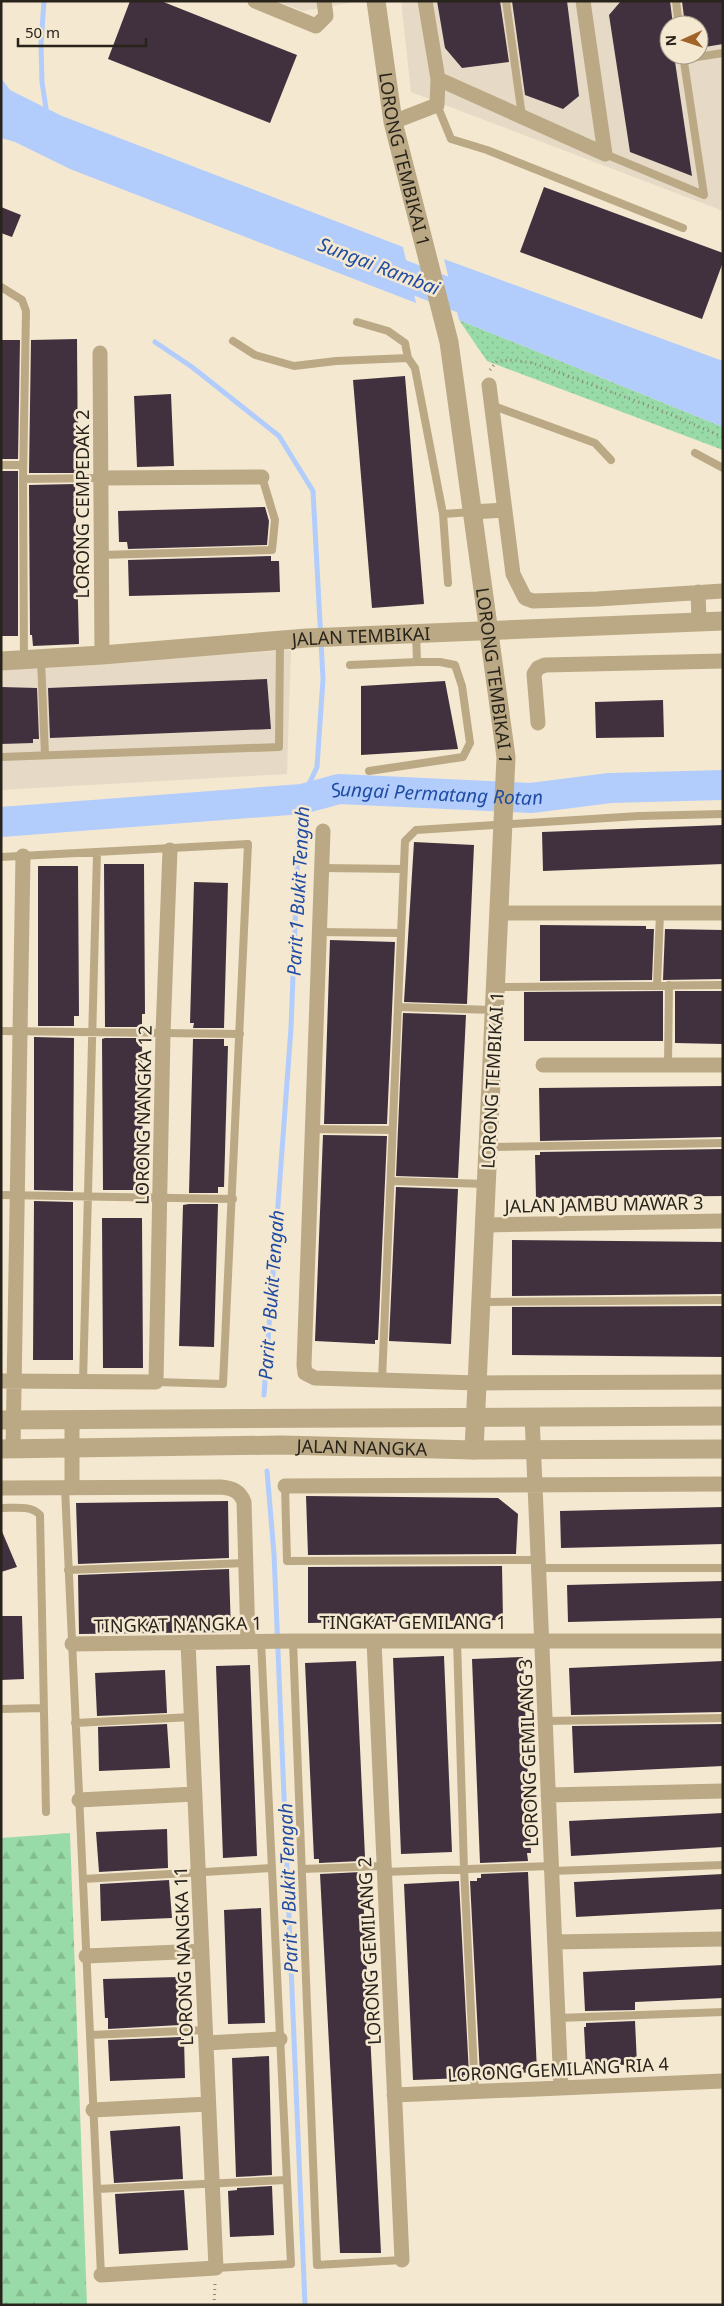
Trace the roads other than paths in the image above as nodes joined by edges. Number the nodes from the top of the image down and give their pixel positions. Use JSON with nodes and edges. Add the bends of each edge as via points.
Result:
{"nodes":[{"id":1,"x":254,"y":1,"type":"edge"},
{"id":2,"x":324,"y":1,"type":"edge"},
{"id":3,"x":376,"y":1,"type":"edge"},
{"id":4,"x":425,"y":1,"type":"edge"},
{"id":5,"x":506,"y":1,"type":"edge"},
{"id":6,"x":583,"y":1,"type":"edge"},
{"id":7,"x":676,"y":1,"type":"edge"},
{"id":8,"x":678,"y":15,"type":"edge"},
{"id":9,"x":723,"y":53,"type":"edge"},
{"id":10,"x":709,"y":54,"type":"edge"},
{"id":11,"x":685,"y":65,"type":"edge"},
{"id":12,"x":438,"y":78,"type":"junction"},
{"id":13,"x":437,"y":105,"type":"junction"},
{"id":14,"x":522,"y":116,"type":"junction"},
{"id":15,"x":394,"y":122,"type":"junction"},
{"id":16,"x":605,"y":154,"type":"junction"},
{"id":17,"x":683,"y":228,"type":"dead end"},
{"id":18,"x":1,"y":287,"type":"edge"},
{"id":19,"x":356,"y":322,"type":"dead end"},
{"id":20,"x":233,"y":341,"type":"dead end"},
{"id":21,"x":100,"y":353,"type":"dead end"},
{"id":22,"x":408,"y":358,"type":"junction"},
{"id":23,"x":489,"y":385,"type":"road end"},
{"id":24,"x":491,"y":405,"type":"junction"},
{"id":25,"x":695,"y":453,"type":"dead end"},
{"id":26,"x":611,"y":460,"type":"dead end"},
{"id":27,"x":1,"y":465,"type":"edge"},
{"id":28,"x":23,"y":466,"type":"junction"},
{"id":29,"x":723,"y":468,"type":"edge"},
{"id":30,"x":262,"y":477,"type":"joint"},
{"id":31,"x":101,"y":478,"type":"junction"},
{"id":32,"x":23,"y":479,"type":"junction"},
{"id":33,"x":505,"y":510,"type":"junction"},
{"id":34,"x":472,"y":512,"type":"junction"},
{"id":35,"x":443,"y":514,"type":"junction"},
{"id":36,"x":101,"y":554,"type":"junction"},
{"id":37,"x":448,"y":583,"type":"dead end"},
{"id":38,"x":723,"y":591,"type":"edge"},
{"id":39,"x":698,"y":592,"type":"junction"},
{"id":40,"x":597,"y":599,"type":"junction"},
{"id":41,"x":723,"y":621,"type":"edge"},
{"id":42,"x":699,"y":622,"type":"junction"},
{"id":43,"x":596,"y":625,"type":"junction"},
{"id":44,"x":488,"y":630,"type":"junction"},
{"id":45,"x":416,"y":633,"type":"junction"},
{"id":46,"x":280,"y":640,"type":"junction"},
{"id":47,"x":102,"y":655,"type":"junction"},
{"id":48,"x":33,"y":659,"type":"junction"},
{"id":49,"x":1,"y":661,"type":"edge"},
{"id":50,"x":723,"y":661,"type":"edge"},
{"id":51,"x":417,"y":662,"type":"junction"},
{"id":52,"x":350,"y":665,"type":"dead end"},
{"id":53,"x":538,"y":723,"type":"dead end"},
{"id":54,"x":44,"y":755,"type":"junction"},
{"id":55,"x":1,"y":757,"type":"edge"},
{"id":56,"x":369,"y":771,"type":"dead end"},
{"id":57,"x":723,"y":814,"type":"edge"},
{"id":58,"x":504,"y":819,"type":"junction"},
{"id":59,"x":323,"y":831,"type":"dead end"},
{"id":60,"x":170,"y":850,"type":"junction"},
{"id":61,"x":97,"y":853,"type":"junction"},
{"id":62,"x":23,"y":856,"type":"junction"},
{"id":63,"x":1,"y":857,"type":"edge"},
{"id":64,"x":322,"y":868,"type":"junction"},
{"id":65,"x":404,"y":868,"type":"junction"},
{"id":66,"x":500,"y":913,"type":"junction"},
{"id":67,"x":660,"y":913,"type":"junction"},
{"id":68,"x":723,"y":913,"type":"edge"},
{"id":69,"x":319,"y":932,"type":"junction"},
{"id":70,"x":401,"y":933,"type":"junction"},
{"id":71,"x":657,"y":985,"type":"junction"},
{"id":72,"x":669,"y":985,"type":"junction"},
{"id":73,"x":723,"y":985,"type":"edge"},
{"id":74,"x":496,"y":986,"type":"junction"},
{"id":75,"x":398,"y":1007,"type":"junction"},
{"id":76,"x":495,"y":1010,"type":"junction"},
{"id":77,"x":1,"y":1030,"type":"edge"},
{"id":78,"x":20,"y":1031,"type":"junction"},
{"id":79,"x":91,"y":1032,"type":"junction"},
{"id":80,"x":163,"y":1033,"type":"junction"},
{"id":81,"x":240,"y":1034,"type":"junction"},
{"id":82,"x":543,"y":1065,"type":"dead end"},
{"id":83,"x":668,"y":1065,"type":"junction"},
{"id":84,"x":723,"y":1065,"type":"edge"},
{"id":85,"x":311,"y":1129,"type":"junction"},
{"id":86,"x":392,"y":1130,"type":"junction"},
{"id":87,"x":723,"y":1143,"type":"edge"},
{"id":88,"x":489,"y":1147,"type":"junction"},
{"id":89,"x":391,"y":1181,"type":"junction"},
{"id":90,"x":487,"y":1184,"type":"junction"},
{"id":91,"x":1,"y":1195,"type":"edge"},
{"id":92,"x":17,"y":1196,"type":"junction"},
{"id":93,"x":88,"y":1197,"type":"junction"},
{"id":94,"x":160,"y":1198,"type":"junction"},
{"id":95,"x":233,"y":1199,"type":"junction"},
{"id":96,"x":723,"y":1221,"type":"edge"},
{"id":97,"x":485,"y":1225,"type":"junction"},
{"id":98,"x":723,"y":1300,"type":"edge"},
{"id":99,"x":481,"y":1302,"type":"junction"},
{"id":100,"x":382,"y":1380,"type":"junction"},
{"id":101,"x":8,"y":1381,"type":"edge"},
{"id":102,"x":83,"y":1382,"type":"junction"},
{"id":103,"x":156,"y":1382,"type":"junction"},
{"id":104,"x":723,"y":1382,"type":"edge"},
{"id":105,"x":477,"y":1383,"type":"junction"},
{"id":106,"x":476,"y":1416,"type":"junction"},
{"id":107,"x":532,"y":1416,"type":"junction"},
{"id":108,"x":723,"y":1416,"type":"edge"},
{"id":109,"x":7,"y":1420,"type":"edge"},
{"id":110,"x":72,"y":1420,"type":"junction"},
{"id":111,"x":72,"y":1448,"type":"junction"},
{"id":112,"x":7,"y":1449,"type":"edge"},
{"id":113,"x":532,"y":1449,"type":"junction"},
{"id":114,"x":723,"y":1449,"type":"edge"},
{"id":115,"x":474,"y":1450,"type":"junction"},
{"id":116,"x":723,"y":1484,"type":"edge"},
{"id":117,"x":535,"y":1485,"type":"junction"},
{"id":118,"x":285,"y":1486,"type":"joint"},
{"id":119,"x":1,"y":1488,"type":"edge"},
{"id":120,"x":68,"y":1488,"type":"junction"},
{"id":121,"x":1,"y":1508,"type":"edge"},
{"id":122,"x":246,"y":1563,"type":"junction"},
{"id":123,"x":539,"y":1564,"type":"junction"},
{"id":124,"x":723,"y":1568,"type":"edge"},
{"id":125,"x":68,"y":1570,"type":"junction"},
{"id":126,"x":259,"y":1641,"type":"junction"},
{"id":127,"x":289,"y":1641,"type":"junction"},
{"id":128,"x":374,"y":1641,"type":"junction"},
{"id":129,"x":457,"y":1641,"type":"junction"},
{"id":130,"x":542,"y":1641,"type":"junction"},
{"id":131,"x":723,"y":1641,"type":"edge"},
{"id":132,"x":188,"y":1642,"type":"junction"},
{"id":133,"x":72,"y":1644,"type":"junction"},
{"id":134,"x":44,"y":1708,"type":"junction"},
{"id":135,"x":1,"y":1709,"type":"edge"},
{"id":136,"x":192,"y":1717,"type":"junction"},
{"id":137,"x":723,"y":1718,"type":"edge"},
{"id":138,"x":545,"y":1722,"type":"junction"},
{"id":139,"x":75,"y":1723,"type":"junction"},
{"id":140,"x":723,"y":1791,"type":"edge"},
{"id":141,"x":195,"y":1794,"type":"junction"},
{"id":142,"x":548,"y":1795,"type":"junction"},
{"id":143,"x":79,"y":1800,"type":"junction"},
{"id":144,"x":46,"y":1812,"type":"dead end"},
{"id":145,"x":723,"y":1866,"type":"edge"},
{"id":146,"x":272,"y":1868,"type":"junction"},
{"id":147,"x":551,"y":1868,"type":"junction"},
{"id":148,"x":302,"y":1869,"type":"junction"},
{"id":149,"x":384,"y":1869,"type":"junction"},
{"id":150,"x":464,"y":1869,"type":"junction"},
{"id":151,"x":199,"y":1873,"type":"junction"},
{"id":152,"x":82,"y":1879,"type":"junction"},
{"id":153,"x":723,"y":1939,"type":"edge"},
{"id":154,"x":555,"y":1942,"type":"junction"},
{"id":155,"x":202,"y":1951,"type":"junction"},
{"id":156,"x":86,"y":1956,"type":"junction"},
{"id":157,"x":723,"y":2012,"type":"edge"},
{"id":158,"x":558,"y":2018,"type":"junction"},
{"id":159,"x":90,"y":2035,"type":"junction"},
{"id":160,"x":206,"y":2036,"type":"junction"},
{"id":161,"x":280,"y":2039,"type":"junction"},
{"id":162,"x":723,"y":2081,"type":"edge"},
{"id":163,"x":561,"y":2088,"type":"junction"},
{"id":164,"x":475,"y":2092,"type":"junction"},
{"id":165,"x":394,"y":2095,"type":"junction"},
{"id":166,"x":208,"y":2104,"type":"junction"},
{"id":167,"x":93,"y":2110,"type":"junction"},
{"id":168,"x":286,"y":2180,"type":"junction"},
{"id":169,"x":212,"y":2184,"type":"junction"},
{"id":170,"x":97,"y":2189,"type":"junction"},
{"id":171,"x":402,"y":2260,"type":"joint"},
{"id":172,"x":216,"y":2268,"type":"junction"},
{"id":173,"x":101,"y":2275,"type":"joint"}],
"edges":[{"from":1,"to":2,"type":"street","via":[[316,26],[326,16]]},
{"from":3,"to":15,"type":"street","name":"LORONG TEMBIKAI 1"},
{"from":4,"to":12,"type":"street"},
{"from":5,"to":14,"type":"lane"},
{"from":6,"to":16,"type":"street"},
{"from":7,"to":8,"type":"lane"},
{"from":9,"to":10,"type":"lane"},
{"from":11,"to":16,"type":"lane","via":[[704,195]]},
{"from":12,"to":13,"type":"street"},
{"from":12,"to":14,"type":"street"},
{"from":13,"to":15,"type":"street"},
{"from":13,"to":17,"type":"lane","via":[[451,139],[487,150]]},
{"from":14,"to":16,"type":"street"},
{"from":15,"to":34,"type":"street","name":"LORONG TEMBIKAI 1","via":[[449,342]]},
{"from":18,"to":28,"type":"lane","via":[[22,300],[26,311]]},
{"from":19,"to":22,"type":"lane","via":[[388,331],[405,343]]},
{"from":20,"to":22,"type":"lane","via":[[255,355],[294,366]]},
{"from":21,"to":31,"type":"street","name":"LORONG CEMPEDAK 2"},
{"from":22,"to":35,"type":"lane","via":[[415,368]]},
{"from":23,"to":24,"type":"street"},
{"from":24,"to":26,"type":"lane","via":[[595,443]]},
{"from":24,"to":33,"type":"street"},
{"from":25,"to":29,"type":"lane"},
{"from":27,"to":28,"type":"lane"},
{"from":28,"to":32,"type":"lane"},
{"from":30,"to":31,"type":"street"},
{"from":30,"to":36,"type":"lane","via":[[274,520],[272,550]]},
{"from":31,"to":32,"type":"lane"},
{"from":31,"to":36,"type":"street","name":"LORONG CEMPEDAK 2"},
{"from":32,"to":48,"type":"lane"},
{"from":33,"to":34,"type":"street"},
{"from":33,"to":40,"type":"street","via":[[513,574],[525,598],[533,601]]},
{"from":34,"to":35,"type":"lane"},
{"from":34,"to":44,"type":"street","name":"LORONG TEMBIKAI 1"},
{"from":35,"to":37,"type":"lane"},
{"from":36,"to":47,"type":"street","name":"LORONG CEMPEDAK 2"},
{"from":38,"to":39,"type":"street"},
{"from":39,"to":40,"type":"street"},
{"from":39,"to":42,"type":"street"},
{"from":40,"to":43,"type":"street"},
{"from":41,"to":42,"type":"street","name":"JALAN TEMBIKAI"},
{"from":42,"to":43,"type":"street","name":"JALAN TEMBIKAI"},
{"from":43,"to":44,"type":"street","name":"JALAN TEMBIKAI"},
{"from":44,"to":45,"type":"street","name":"JALAN TEMBIKAI"},
{"from":44,"to":58,"type":"street","name":"LORONG TEMBIKAI 1","via":[[506,757]]},
{"from":45,"to":46,"type":"street","name":"JALAN TEMBIKAI"},
{"from":45,"to":51,"type":"lane"},
{"from":46,"to":47,"type":"street","name":"JALAN TEMBIKAI"},
{"from":46,"to":54,"type":"lane","via":[[279,747]]},
{"from":47,"to":48,"type":"street","name":"JALAN TEMBIKAI"},
{"from":48,"to":49,"type":"street","name":"JALAN TEMBIKAI"},
{"from":48,"to":54,"type":"lane"},
{"from":50,"to":53,"type":"street","via":[[545,665],[534,674]]},
{"from":51,"to":52,"type":"lane"},
{"from":51,"to":56,"type":"lane","via":[[455,665],[462,686],[470,743],[463,757]]},
{"from":54,"to":55,"type":"lane"},
{"from":57,"to":58,"type":"lane"},
{"from":58,"to":65,"type":"lane","via":[[416,830],[405,841]]},
{"from":58,"to":66,"type":"street","name":"LORONG TEMBIKAI 1"},
{"from":59,"to":64,"type":"street"},
{"from":60,"to":61,"type":"lane"},
{"from":60,"to":80,"type":"street","name":"LORONG NANGKA 12"},
{"from":60,"to":81,"type":"lane","via":[[248,844]]},
{"from":61,"to":62,"type":"lane"},
{"from":61,"to":79,"type":"lane"},
{"from":62,"to":63,"type":"lane"},
{"from":62,"to":78,"type":"street"},
{"from":64,"to":65,"type":"lane"},
{"from":64,"to":69,"type":"street"},
{"from":65,"to":70,"type":"lane"},
{"from":66,"to":67,"type":"street"},
{"from":66,"to":74,"type":"street","name":"LORONG TEMBIKAI 1"},
{"from":67,"to":68,"type":"street"},
{"from":67,"to":71,"type":"lane"},
{"from":69,"to":70,"type":"lane"},
{"from":69,"to":85,"type":"street"},
{"from":70,"to":75,"type":"lane"},
{"from":71,"to":72,"type":"lane"},
{"from":71,"to":74,"type":"lane"},
{"from":72,"to":73,"type":"lane"},
{"from":72,"to":83,"type":"lane"},
{"from":74,"to":76,"type":"street","name":"LORONG TEMBIKAI 1"},
{"from":75,"to":76,"type":"lane"},
{"from":75,"to":86,"type":"lane"},
{"from":76,"to":88,"type":"street","name":"LORONG TEMBIKAI 1"},
{"from":77,"to":78,"type":"lane"},
{"from":78,"to":79,"type":"lane"},
{"from":78,"to":92,"type":"street"},
{"from":79,"to":80,"type":"lane"},
{"from":79,"to":93,"type":"lane"},
{"from":80,"to":81,"type":"lane"},
{"from":80,"to":94,"type":"street","name":"LORONG NANGKA 12"},
{"from":81,"to":95,"type":"lane"},
{"from":82,"to":83,"type":"street"},
{"from":83,"to":84,"type":"street"},
{"from":85,"to":86,"type":"lane"},
{"from":85,"to":100,"type":"street","via":[[305,1373],[315,1378]]},
{"from":86,"to":89,"type":"lane"},
{"from":87,"to":88,"type":"lane"},
{"from":88,"to":90,"type":"street","name":"LORONG TEMBIKAI 1"},
{"from":89,"to":90,"type":"lane"},
{"from":89,"to":100,"type":"lane"},
{"from":90,"to":97,"type":"street","name":"LORONG TEMBIKAI 1"},
{"from":91,"to":92,"type":"lane"},
{"from":92,"to":93,"type":"lane"},
{"from":92,"to":101,"type":"street"},
{"from":93,"to":94,"type":"lane"},
{"from":93,"to":102,"type":"lane"},
{"from":94,"to":95,"type":"lane"},
{"from":94,"to":103,"type":"street","name":"LORONG NANGKA 12"},
{"from":95,"to":103,"type":"lane","via":[[223,1384]]},
{"from":96,"to":97,"type":"street","name":"JALAN JAMBU MAWAR 3"},
{"from":97,"to":99,"type":"street","name":"LORONG TEMBIKAI 1"},
{"from":98,"to":99,"type":"lane"},
{"from":99,"to":105,"type":"street","name":"LORONG TEMBIKAI 1"},
{"from":100,"to":105,"type":"street"},
{"from":101,"to":102,"type":"street"},
{"from":101,"to":109,"type":"street"},
{"from":102,"to":103,"type":"street"},
{"from":104,"to":105,"type":"street"},
{"from":105,"to":106,"type":"street","name":"LORONG TEMBIKAI 1"},
{"from":106,"to":107,"type":"street","name":"JALAN NANGKA"},
{"from":106,"to":110,"type":"street","name":"JALAN NANGKA"},
{"from":106,"to":115,"type":"street","name":"LORONG TEMBIKAI 1"},
{"from":107,"to":108,"type":"street","name":"JALAN NANGKA"},
{"from":107,"to":113,"type":"street","name":"LORONG GEMILANG 3"},
{"from":109,"to":110,"type":"street","name":"JALAN NANGKA"},
{"from":109,"to":112,"type":"street"},
{"from":110,"to":111,"type":"street"},
{"from":111,"to":112,"type":"street","name":"JALAN NANGKA"},
{"from":111,"to":115,"type":"street","name":"JALAN NANGKA","via":[[282,1445]]},
{"from":111,"to":120,"type":"street"},
{"from":113,"to":114,"type":"street","name":"JALAN NANGKA"},
{"from":113,"to":115,"type":"street","name":"JALAN NANGKA"},
{"from":113,"to":117,"type":"street","name":"LORONG GEMILANG 3"},
{"from":116,"to":117,"type":"street","name":"JALAN NANGKA"},
{"from":117,"to":118,"type":"street","name":"JALAN NANGKA"},
{"from":117,"to":123,"type":"street","name":"LORONG GEMILANG 3"},
{"from":118,"to":123,"type":"lane","via":[[287,1561]]},
{"from":119,"to":120,"type":"street"},
{"from":120,"to":122,"type":"street","via":[[221,1487],[236,1490],[244,1502]]},
{"from":120,"to":125,"type":"lane"},
{"from":121,"to":134,"type":"lane","via":[[28,1508],[40,1515]]},
{"from":122,"to":125,"type":"lane"},
{"from":122,"to":126,"type":"street"},
{"from":123,"to":124,"type":"lane"},
{"from":123,"to":130,"type":"street","name":"LORONG GEMILANG 3"},
{"from":125,"to":133,"type":"lane"},
{"from":126,"to":127,"type":"street","name":"TINGKAT NANGKA 1"},
{"from":126,"to":132,"type":"street","name":"TINGKAT NANGKA 1"},
{"from":126,"to":146,"type":"lane"},
{"from":127,"to":128,"type":"street","name":"TINGKAT GEMILANG 1"},
{"from":127,"to":148,"type":"lane"},
{"from":128,"to":129,"type":"street","name":"TINGKAT GEMILANG 1"},
{"from":128,"to":149,"type":"street","name":"LORONG GEMILANG 2"},
{"from":129,"to":130,"type":"street","name":"TINGKAT GEMILANG 1"},
{"from":129,"to":150,"type":"lane"},
{"from":130,"to":131,"type":"street","name":"TINGKAT GEMILANG 1"},
{"from":130,"to":138,"type":"street","name":"LORONG GEMILANG 3"},
{"from":132,"to":133,"type":"street","name":"TINGKAT NANGKA 1"},
{"from":132,"to":136,"type":"street","name":"LORONG NANGKA 11"},
{"from":133,"to":139,"type":"lane"},
{"from":134,"to":135,"type":"lane"},
{"from":134,"to":144,"type":"lane"},
{"from":136,"to":139,"type":"lane"},
{"from":136,"to":141,"type":"street","name":"LORONG NANGKA 11"},
{"from":137,"to":138,"type":"lane"},
{"from":138,"to":142,"type":"street","name":"LORONG GEMILANG 3"},
{"from":139,"to":143,"type":"lane"},
{"from":140,"to":142,"type":"street"},
{"from":141,"to":143,"type":"street"},
{"from":141,"to":151,"type":"street","name":"LORONG NANGKA 11"},
{"from":142,"to":147,"type":"street","name":"LORONG GEMILANG 3"},
{"from":143,"to":152,"type":"lane"},
{"from":145,"to":147,"type":"lane"},
{"from":146,"to":151,"type":"lane"},
{"from":146,"to":161,"type":"lane"},
{"from":147,"to":150,"type":"lane"},
{"from":147,"to":154,"type":"street","name":"LORONG GEMILANG 3"},
{"from":148,"to":149,"type":"lane"},
{"from":148,"to":171,"type":"lane","via":[[317,2264]]},
{"from":149,"to":150,"type":"lane"},
{"from":149,"to":165,"type":"street","name":"LORONG GEMILANG 2"},
{"from":150,"to":164,"type":"lane"},
{"from":151,"to":152,"type":"lane"},
{"from":151,"to":155,"type":"street","name":"LORONG NANGKA 11"},
{"from":152,"to":156,"type":"lane"},
{"from":153,"to":154,"type":"street"},
{"from":154,"to":158,"type":"street","name":"LORONG GEMILANG 3"},
{"from":155,"to":156,"type":"street"},
{"from":155,"to":160,"type":"street","name":"LORONG NANGKA 11"},
{"from":156,"to":159,"type":"lane"},
{"from":157,"to":158,"type":"lane"},
{"from":158,"to":163,"type":"street","name":"LORONG GEMILANG 3"},
{"from":159,"to":160,"type":"lane"},
{"from":159,"to":167,"type":"lane"},
{"from":160,"to":161,"type":"street"},
{"from":160,"to":166,"type":"street","name":"LORONG NANGKA 11"},
{"from":161,"to":168,"type":"lane"},
{"from":162,"to":163,"type":"street","name":"LORONG GEMILANG RIA 4"},
{"from":163,"to":164,"type":"street","name":"LORONG GEMILANG RIA 4"},
{"from":164,"to":165,"type":"street","name":"LORONG GEMILANG RIA 4"},
{"from":165,"to":171,"type":"street","name":"LORONG GEMILANG 2"},
{"from":166,"to":167,"type":"street"},
{"from":166,"to":169,"type":"street","name":"LORONG NANGKA 11"},
{"from":167,"to":170,"type":"lane"},
{"from":168,"to":169,"type":"lane"},
{"from":168,"to":172,"type":"lane","via":[[290,2264]]},
{"from":169,"to":170,"type":"lane"},
{"from":169,"to":172,"type":"street","name":"LORONG NANGKA 11"},
{"from":170,"to":173,"type":"lane"},
{"from":172,"to":173,"type":"street"}]}
